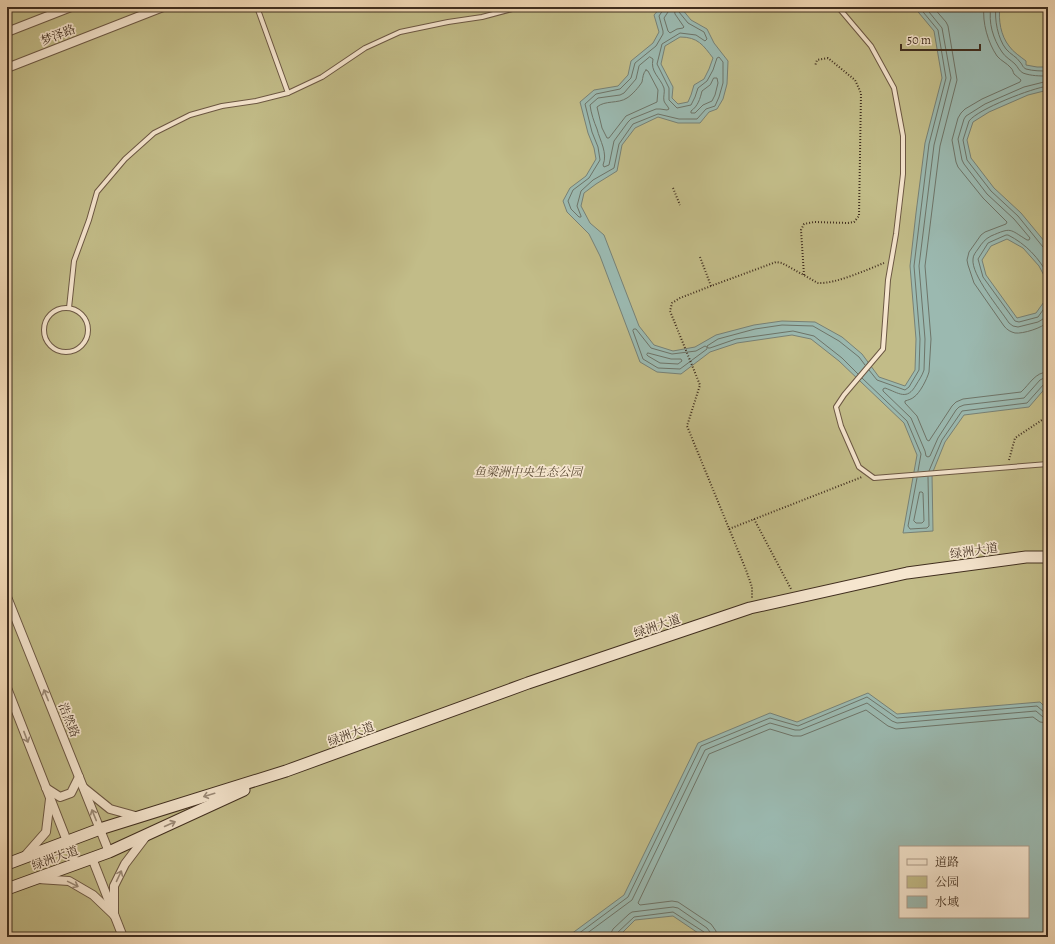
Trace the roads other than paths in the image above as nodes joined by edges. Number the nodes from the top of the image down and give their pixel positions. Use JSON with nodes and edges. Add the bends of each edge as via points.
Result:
{"nodes":[{"id":1,"x":71,"y":7,"type":"edge"},
{"id":2,"x":163,"y":7,"type":"edge"},
{"id":3,"x":258,"y":7,"type":"edge"},
{"id":4,"x":515,"y":7,"type":"edge"},
{"id":5,"x":838,"y":7,"type":"edge"},
{"id":6,"x":7,"y":32,"type":"edge"},
{"id":7,"x":7,"y":68,"type":"edge"},
{"id":8,"x":288,"y":93,"type":"junction"},
{"id":9,"x":69,"y":308,"type":"junction"},
{"id":10,"x":1048,"y":464,"type":"edge"},
{"id":11,"x":1048,"y":557,"type":"edge"},
{"id":12,"x":7,"y":597,"type":"edge"},
{"id":13,"x":7,"y":688,"type":"edge"},
{"id":14,"x":286,"y":771,"type":"junction"},
{"id":15,"x":79,"y":777,"type":"junction"},
{"id":16,"x":83,"y":786,"type":"junction"},
{"id":17,"x":46,"y":788,"type":"junction"},
{"id":18,"x":50,"y":798,"type":"junction"},
{"id":19,"x":139,"y":817,"type":"junction"},
{"id":20,"x":100,"y":829,"type":"junction"},
{"id":21,"x":148,"y":833,"type":"junction"},
{"id":22,"x":67,"y":841,"type":"junction"},
{"id":23,"x":109,"y":852,"type":"junction"},
{"id":24,"x":23,"y":858,"type":"junction"},
{"id":25,"x":92,"y":858,"type":"junction"},
{"id":26,"x":7,"y":864,"type":"edge"},
{"id":27,"x":76,"y":864,"type":"junction"},
{"id":28,"x":35,"y":879,"type":"junction"},
{"id":29,"x":7,"y":889,"type":"edge"},
{"id":30,"x":114,"y":914,"type":"junction"},
{"id":31,"x":123,"y":937,"type":"edge"}],
"edges":[{"from":1,"to":6,"type":"street","name":"梦泽路"},
{"from":2,"to":7,"type":"street","name":"梦泽路"},
{"from":3,"to":8,"type":"lane"},
{"from":4,"to":8,"type":"lane","via":[[482,17],[400,32],[365,48],[322,77]]},
{"from":5,"to":10,"type":"lane","via":[[871,46],[894,88],[902,136],[903,174],[888,280],[883,349],[836,407],[841,426],[859,467],[874,478]]},
{"from":8,"to":9,"type":"lane","via":[[190,115],[154,133],[125,159],[97,192],[74,261]]},
{"from":9,"to":9,"type":"lane","via":[[62,308],[49,316],[44,330],[48,344],[60,352],[68,353],[75,351],[86,341],[89,327],[82,314]]},
{"from":11,"to":14,"type":"main road","name":"绿洲大道","via":[[1026,557],[908,573],[753,607],[528,683]]},
{"from":15,"to":12,"type":"street","name":"浩然路","one_way":true},
{"from":13,"to":17,"type":"street","one_way":true},
{"from":14,"to":19,"type":"main road","name":"绿洲大道","one_way":true},
{"from":21,"to":14,"type":"main road","name":"绿洲大道","one_way":true},
{"from":15,"to":16,"type":"street","name":"浩然路"},
{"from":15,"to":17,"type":"street","via":[[71,793],[60,797]]},
{"from":16,"to":19,"type":"street","via":[[110,808]]},
{"from":20,"to":16,"type":"street","name":"浩然路","one_way":true},
{"from":17,"to":18,"type":"street"},
{"from":18,"to":22,"type":"street"},
{"from":18,"to":24,"type":"street","via":[[46,832]]},
{"from":19,"to":20,"type":"main road","name":"绿洲大道"},
{"from":20,"to":22,"type":"main road","name":"绿洲大道"},
{"from":20,"to":23,"type":"street","name":"浩然路"},
{"from":21,"to":23,"type":"main road","name":"绿洲大道"},
{"from":30,"to":21,"type":"street","one_way":true,"via":[[114,886],[125,864]]},
{"from":22,"to":24,"type":"main road","name":"绿洲大道"},
{"from":22,"to":27,"type":"street"},
{"from":23,"to":25,"type":"main road","name":"绿洲大道"},
{"from":24,"to":26,"type":"main road","name":"绿洲大道"},
{"from":25,"to":27,"type":"main road","name":"绿洲大道"},
{"from":25,"to":30,"type":"street"},
{"from":27,"to":28,"type":"main road","name":"绿洲大道"},
{"from":28,"to":29,"type":"main road","name":"绿洲大道"},
{"from":28,"to":30,"type":"street","one_way":true,"via":[[69,881],[93,895]]},
{"from":30,"to":31,"type":"street"}]}
